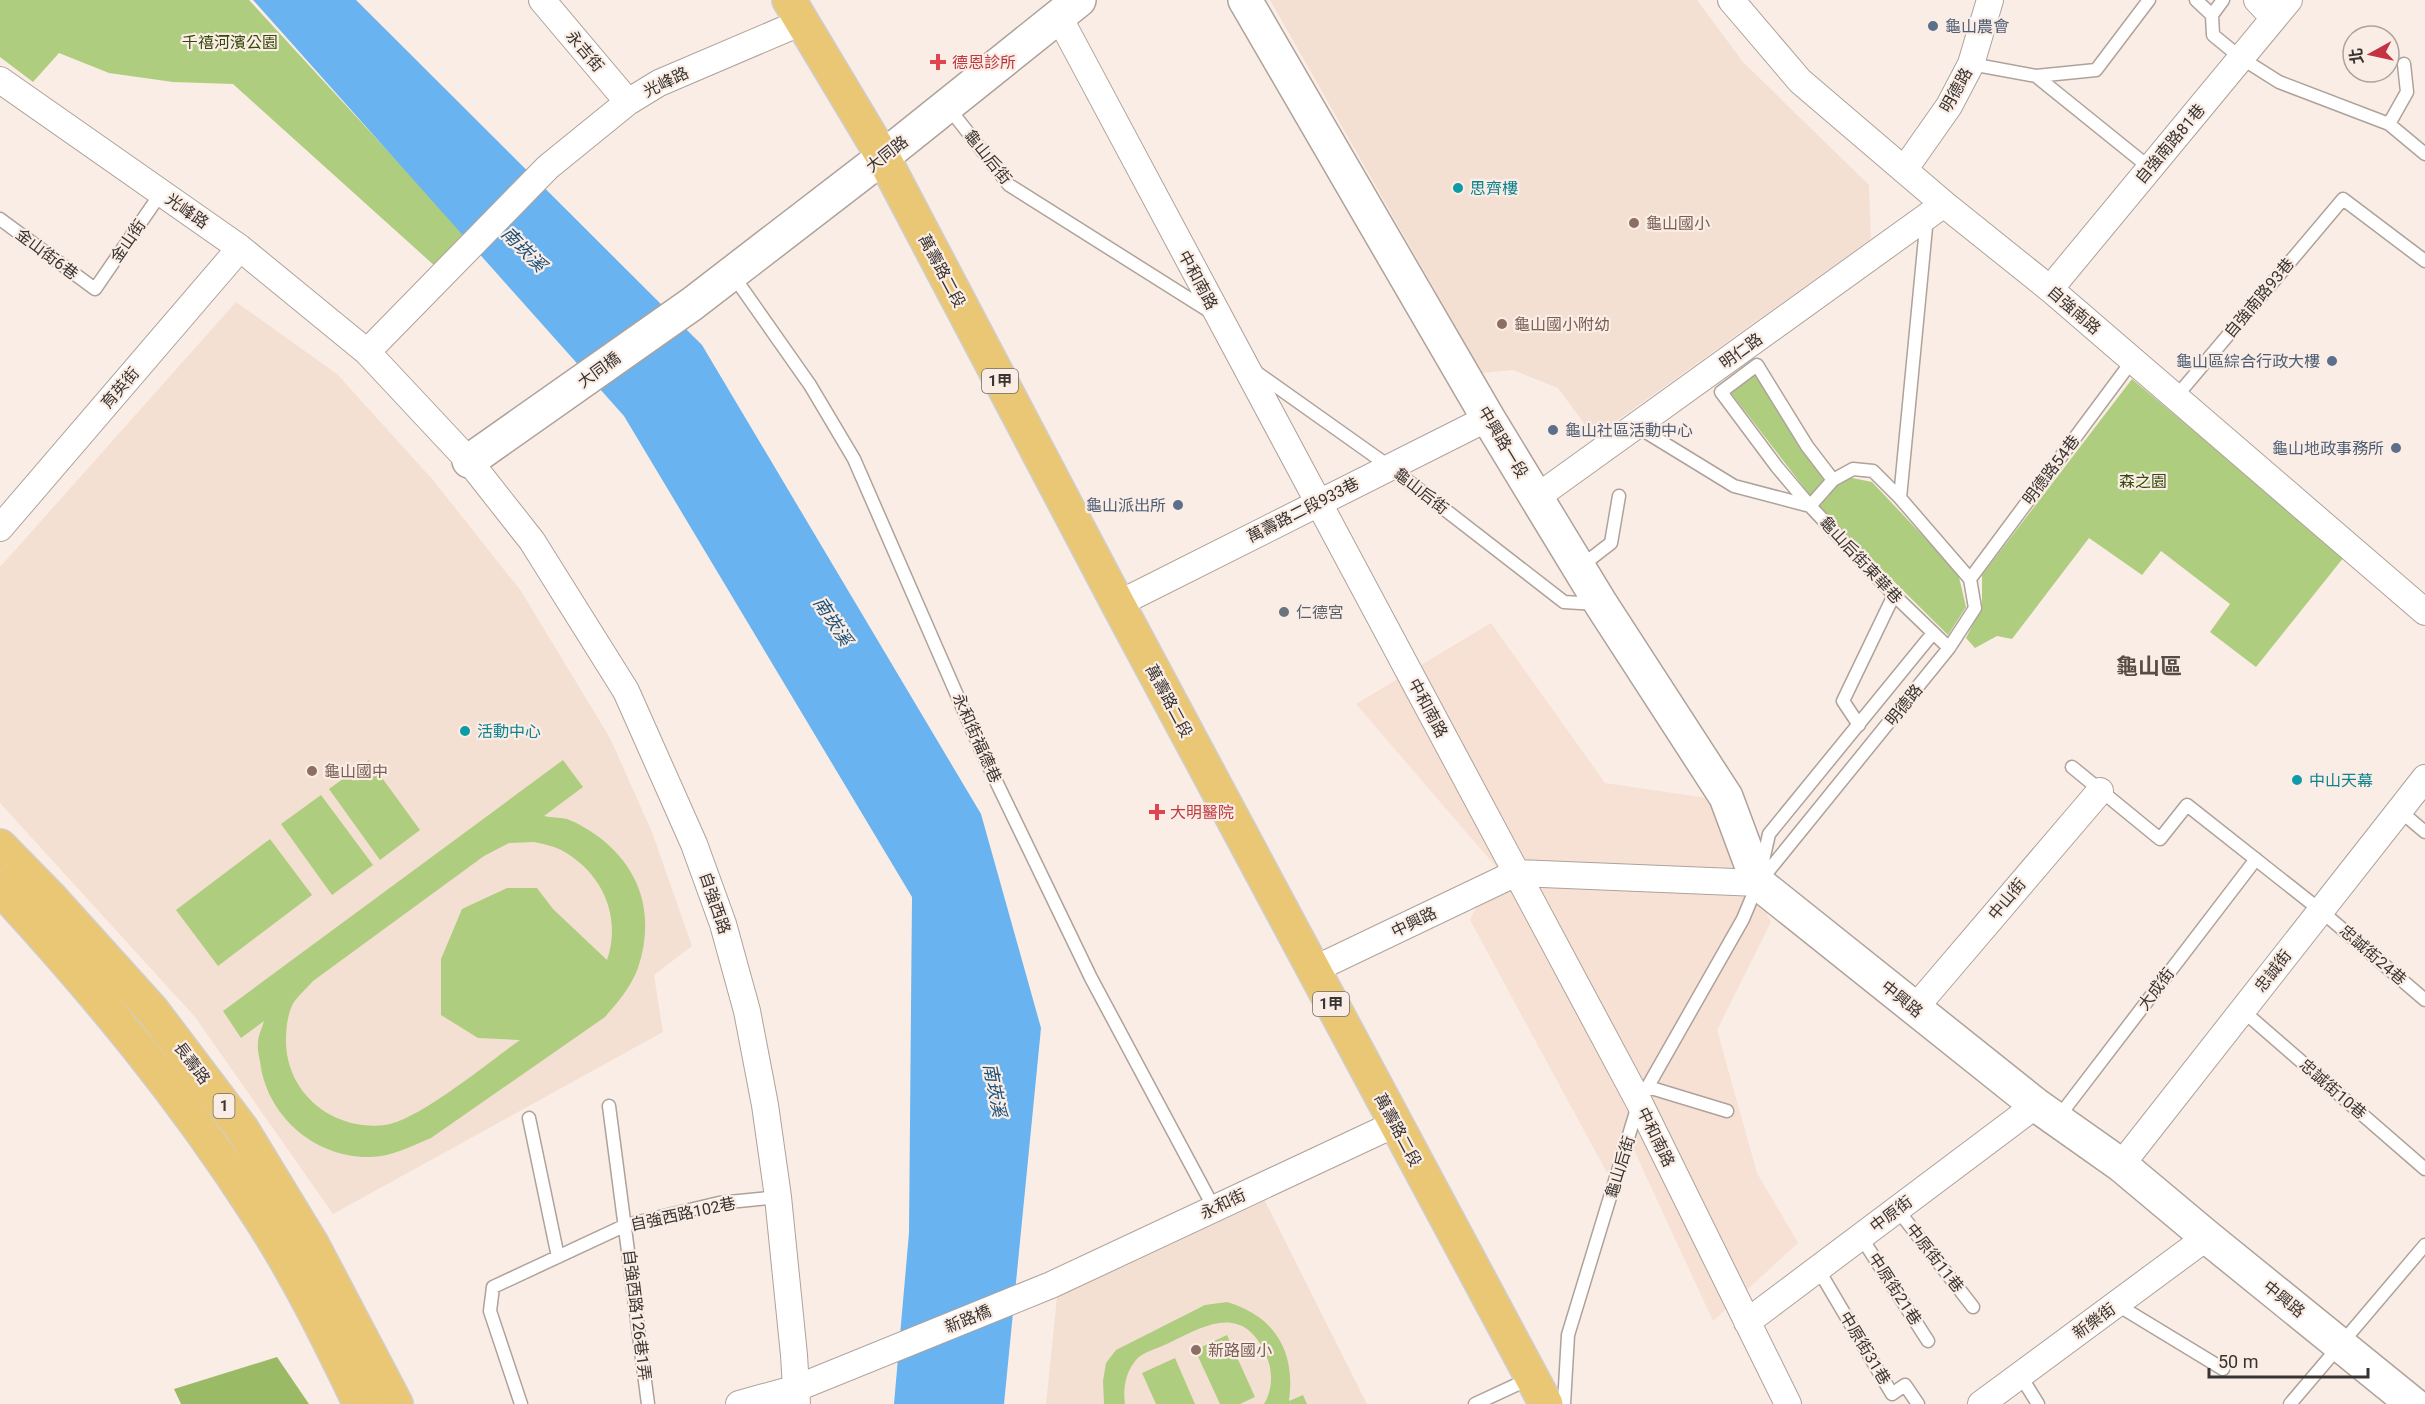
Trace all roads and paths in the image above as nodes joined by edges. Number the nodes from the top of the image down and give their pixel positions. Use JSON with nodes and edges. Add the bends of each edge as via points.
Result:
{"nodes":[{"id":1,"x":542,"y":0,"type":"edge"},
{"id":2,"x":1245,"y":0,"type":"edge"},
{"id":3,"x":1731,"y":0,"type":"edge"},
{"id":4,"x":1990,"y":0,"type":"edge"},
{"id":5,"x":2149,"y":0,"type":"edge"},
{"id":6,"x":2196,"y":0,"type":"edge"},
{"id":7,"x":2223,"y":0,"type":"edge"},
{"id":8,"x":1067,"y":6,"type":"edge"},
{"id":9,"x":2273,"y":6,"type":"edge"},
{"id":10,"x":796,"y":11,"type":"edge"},
{"id":11,"x":2212,"y":15,"type":"junction"},
{"id":12,"x":2241,"y":58,"type":"junction"},
{"id":13,"x":1971,"y":64,"type":"junction"},
{"id":14,"x":2404,"y":64,"type":"dead end"},
{"id":15,"x":2036,"y":76,"type":"junction"},
{"id":16,"x":0,"y":80,"type":"edge"},
{"id":17,"x":628,"y":102,"type":"junction"},
{"id":18,"x":947,"y":106,"type":"junction"},
{"id":19,"x":2389,"y":124,"type":"junction"},
{"id":20,"x":2425,"y":154,"type":"edge"},
{"id":21,"x":883,"y":157,"type":"junction"},
{"id":22,"x":2150,"y":168,"type":"junction"},
{"id":23,"x":1904,"y":170,"type":"junction"},
{"id":24,"x":161,"y":193,"type":"junction"},
{"id":25,"x":1935,"y":210,"type":"junction"},
{"id":26,"x":0,"y":219,"type":"edge"},
{"id":27,"x":240,"y":248,"type":"junction"},
{"id":28,"x":2425,"y":261,"type":"edge"},
{"id":29,"x":732,"y":273,"type":"junction"},
{"id":30,"x":95,"y":289,"type":"joint"},
{"id":31,"x":2050,"y":289,"type":"junction"},
{"id":32,"x":692,"y":304,"type":"joint"},
{"id":33,"x":1218,"y":317,"type":"junction"},
{"id":34,"x":367,"y":352,"type":"junction"},
{"id":35,"x":2133,"y":361,"type":"junction"},
{"id":36,"x":1245,"y":364,"type":"junction"},
{"id":37,"x":2175,"y":398,"type":"junction"},
{"id":38,"x":1488,"y":418,"type":"junction"},
{"id":39,"x":1636,"y":426,"type":"junction"},
{"id":40,"x":469,"y":461,"type":"junction"},
{"id":41,"x":1390,"y":467,"type":"junction"},
{"id":42,"x":1833,"y":480,"type":"junction"},
{"id":43,"x":1619,"y":495,"type":"dead end"},
{"id":44,"x":1537,"y":497,"type":"junction"},
{"id":45,"x":1900,"y":498,"type":"junction"},
{"id":46,"x":1317,"y":502,"type":"junction"},
{"id":47,"x":1810,"y":506,"type":"junction"},
{"id":48,"x":0,"y":528,"type":"edge"},
{"id":49,"x":1580,"y":568,"type":"junction"},
{"id":50,"x":1970,"y":579,"type":"junction"},
{"id":51,"x":1894,"y":595,"type":"junction"},
{"id":52,"x":1118,"y":604,"type":"junction"},
{"id":53,"x":1601,"y":604,"type":"junction"},
{"id":54,"x":2425,"y":612,"type":"edge"},
{"id":55,"x":1933,"y":633,"type":"junction"},
{"id":56,"x":1949,"y":648,"type":"junction"},
{"id":57,"x":1858,"y":725,"type":"junction"},
{"id":58,"x":2072,"y":767,"type":"dead end"},
{"id":59,"x":2425,"y":778,"type":"edge"},
{"id":60,"x":2100,"y":791,"type":"junction"},
{"id":61,"x":2399,"y":810,"type":"junction"},
{"id":62,"x":2425,"y":831,"type":"edge"},
{"id":63,"x":0,"y":846,"type":"edge"},
{"id":64,"x":2256,"y":859,"type":"junction"},
{"id":65,"x":1516,"y":873,"type":"junction"},
{"id":66,"x":1758,"y":884,"type":"junction"},
{"id":67,"x":0,"y":888,"type":"edge"},
{"id":68,"x":2320,"y":910,"type":"junction"},
{"id":69,"x":1313,"y":970,"type":"junction"},
{"id":70,"x":2425,"y":1000,"type":"edge"},
{"id":71,"x":1915,"y":1008,"type":"junction"},
{"id":72,"x":2242,"y":1010,"type":"junction"},
{"id":73,"x":1644,"y":1095,"type":"junction"},
{"id":74,"x":609,"y":1106,"type":"dead end"},
{"id":75,"x":1727,"y":1111,"type":"dead end"},
{"id":76,"x":2046,"y":1112,"type":"junction"},
{"id":77,"x":529,"y":1118,"type":"dead end"},
{"id":78,"x":1395,"y":1124,"type":"junction"},
{"id":79,"x":2121,"y":1165,"type":"junction"},
{"id":80,"x":2425,"y":1169,"type":"edge"},
{"id":81,"x":778,"y":1197,"type":"junction"},
{"id":82,"x":1214,"y":1208,"type":"junction"},
{"id":83,"x":1897,"y":1209,"type":"junction"},
{"id":84,"x":626,"y":1225,"type":"junction"},
{"id":85,"x":1861,"y":1237,"type":"junction"},
{"id":86,"x":2207,"y":1237,"type":"junction"},
{"id":87,"x":2425,"y":1245,"type":"edge"},
{"id":88,"x":558,"y":1257,"type":"junction"},
{"id":89,"x":1818,"y":1269,"type":"junction"},
{"id":90,"x":1051,"y":1285,"type":"joint"},
{"id":91,"x":2116,"y":1304,"type":"junction"},
{"id":92,"x":1973,"y":1307,"type":"dead end"},
{"id":93,"x":1747,"y":1322,"type":"junction"},
{"id":94,"x":1929,"y":1341,"type":"dead end"},
{"id":95,"x":2339,"y":1344,"type":"junction"},
{"id":96,"x":2223,"y":1369,"type":"dead end"},
{"id":97,"x":2020,"y":1375,"type":"junction"},
{"id":98,"x":1538,"y":1391,"type":"edge"},
{"id":99,"x":797,"y":1396,"type":"edge"},
{"id":100,"x":360,"y":1404,"type":"edge"},
{"id":101,"x":396,"y":1404,"type":"edge"},
{"id":102,"x":521,"y":1404,"type":"edge"},
{"id":103,"x":648,"y":1404,"type":"edge"},
{"id":104,"x":739,"y":1404,"type":"edge"},
{"id":105,"x":1475,"y":1404,"type":"edge"},
{"id":106,"x":1564,"y":1404,"type":"edge"},
{"id":107,"x":1788,"y":1404,"type":"edge"},
{"id":108,"x":1918,"y":1404,"type":"edge"},
{"id":109,"x":1981,"y":1404,"type":"edge"},
{"id":110,"x":2038,"y":1404,"type":"edge"},
{"id":111,"x":2290,"y":1404,"type":"edge"},
{"id":112,"x":2413,"y":1404,"type":"edge"}],
"edges":[{"from":1,"to":17,"type":"street","name":"永吉街"},
{"from":2,"to":38,"type":"street","name":"中興路一段"},
{"from":3,"to":23,"type":"street","name":"自強南路","via":[[1800,81]]},
{"from":4,"to":13,"type":"street","name":"明德路"},
{"from":5,"to":15,"type":"lane","via":[[2096,70]]},
{"from":6,"to":11,"type":"lane"},
{"from":7,"to":11,"type":"lane"},
{"from":8,"to":18,"type":"street","name":"大同路"},
{"from":8,"to":33,"type":"street","name":"中和南路"},
{"from":9,"to":12,"type":"street","name":"自強南路81巷"},
{"from":10,"to":17,"type":"street","name":"光峰路"},
{"from":10,"to":21,"type":"main road","name":"萬壽路二段","number":"1甲"},
{"from":11,"to":12,"type":"lane","via":[[2213,36]]},
{"from":12,"to":19,"type":"lane","via":[[2279,82]]},
{"from":12,"to":22,"type":"street","name":"自強南路81巷"},
{"from":13,"to":15,"type":"lane"},
{"from":13,"to":23,"type":"street","name":"明德路","via":[[1949,106]]},
{"from":14,"to":19,"type":"lane","via":[[2407,92]]},
{"from":15,"to":22,"type":"lane"},
{"from":16,"to":24,"type":"street","name":"光峰路"},
{"from":17,"to":34,"type":"street","name":"光峰路","via":[[547,169]]},
{"from":18,"to":21,"type":"street","name":"大同路"},
{"from":18,"to":33,"type":"lane","name":"龜山后街","via":[[1009,185]]},
{"from":19,"to":20,"type":"lane"},
{"from":21,"to":29,"type":"street","name":"大同路"},
{"from":21,"to":52,"type":"main road","name":"萬壽路二段","number":"1甲"},
{"from":22,"to":31,"type":"street","name":"自強南路81巷"},
{"from":23,"to":25,"type":"street","name":"自強南路"},
{"from":24,"to":27,"type":"street","name":"光峰路"},
{"from":24,"to":30,"type":"lane","name":"金山街"},
{"from":25,"to":31,"type":"street","name":"自強南路"},
{"from":25,"to":39,"type":"street","name":"明仁路"},
{"from":25,"to":45,"type":"lane"},
{"from":26,"to":30,"type":"lane","name":"金山街6巷"},
{"from":27,"to":34,"type":"street","name":"光峰路"},
{"from":27,"to":48,"type":"street","name":"育英街"},
{"from":28,"to":37,"type":"lane","name":"自強南路93巷","via":[[2343,199]]},
{"from":29,"to":32,"type":"street","name":"大同路"},
{"from":29,"to":82,"type":"lane","name":"永和街福德巷","via":[[810,385],[854,459],[981,750],[1091,978]]},
{"from":31,"to":35,"type":"street","name":"自強南路"},
{"from":32,"to":40,"type":"street","name":"大同橋"},
{"from":33,"to":36,"type":"street","name":"中和南路"},
{"from":34,"to":40,"type":"street","name":"光峰路"},
{"from":35,"to":37,"type":"street","name":"自強南路"},
{"from":35,"to":50,"type":"lane","name":"明德路54巷"},
{"from":36,"to":41,"type":"lane","name":"龜山后街"},
{"from":36,"to":46,"type":"street","name":"中和南路"},
{"from":37,"to":54,"type":"street","name":"自強南路"},
{"from":38,"to":41,"type":"street","name":"萬壽路二段933巷"},
{"from":38,"to":44,"type":"street","name":"中興路一段"},
{"from":39,"to":44,"type":"street","name":"明仁路"},
{"from":39,"to":47,"type":"lane","name":"龜山后街東華巷","via":[[1734,486]]},
{"from":40,"to":81,"type":"street","name":"自強西路","via":[[532,540],[626,691],[694,844],[723,924],[747,1011]]},
{"from":41,"to":46,"type":"street","name":"萬壽路二段933巷"},
{"from":41,"to":53,"type":"lane","name":"龜山后街","via":[[1564,602]]},
{"from":42,"to":45,"type":"lane","via":[[1853,469],[1874,471]]},
{"from":42,"to":47,"type":"lane"},
{"from":42,"to":47,"type":"lane","via":[[1756,364],[1721,392]]},
{"from":43,"to":49,"type":"lane","via":[[1611,543]]},
{"from":44,"to":49,"type":"street","name":"中興路一段"},
{"from":45,"to":50,"type":"lane"},
{"from":46,"to":52,"type":"street","name":"萬壽路二段933巷"},
{"from":46,"to":65,"type":"street","name":"中和南路"},
{"from":47,"to":51,"type":"lane","name":"龜山后街東華巷"},
{"from":49,"to":53,"type":"street","name":"中興路一段"},
{"from":50,"to":56,"type":"lane","name":"明德路","via":[[1975,608]]},
{"from":51,"to":55,"type":"lane","name":"龜山后街東華巷"},
{"from":51,"to":57,"type":"lane","via":[[1844,701]]},
{"from":52,"to":69,"type":"main road","name":"萬壽路二段","number":"1甲"},
{"from":53,"to":66,"type":"street","name":"中興路一段","via":[[1726,797]]},
{"from":55,"to":56,"type":"lane","name":"龜山后街東華巷"},
{"from":55,"to":57,"type":"lane","name":"明德路"},
{"from":56,"to":66,"type":"lane","name":"明德路"},
{"from":57,"to":66,"type":"lane","name":"明德路","via":[[1769,834]]},
{"from":58,"to":60,"type":"lane"},
{"from":59,"to":61,"type":"street","name":"忠誠街"},
{"from":60,"to":64,"type":"lane","name":"忠誠街24巷","via":[[2160,839],[2187,805]]},
{"from":60,"to":71,"type":"street","name":"中山街"},
{"from":61,"to":62,"type":"lane"},
{"from":61,"to":68,"type":"street","name":"忠誠街"},
{"from":63,"to":101,"type":"main road","name":"長壽路","number":"1","via":[[152,1010],[242,1130],[312,1244]]},
{"from":64,"to":68,"type":"lane","name":"忠誠街24巷"},
{"from":64,"to":76,"type":"lane","name":"大成街"},
{"from":65,"to":66,"type":"street","name":"中興路"},
{"from":65,"to":69,"type":"street","name":"中興路"},
{"from":65,"to":73,"type":"street","name":"中和南路"},
{"from":66,"to":71,"type":"street","name":"中興路"},
{"from":66,"to":73,"type":"lane","name":"龜山后街"},
{"from":67,"to":100,"type":"main road","name":"長壽路","number":"1","via":[[90,986],[169,1086],[260,1216],[318,1318]]},
{"from":68,"to":70,"type":"lane","name":"忠誠街24巷"},
{"from":68,"to":72,"type":"street","name":"忠誠街"},
{"from":69,"to":78,"type":"main road","name":"萬壽路二段","number":"1甲"},
{"from":71,"to":76,"type":"street","name":"中興路"},
{"from":72,"to":79,"type":"street","name":"忠誠街"},
{"from":72,"to":80,"type":"lane","name":"忠誠街10巷"},
{"from":73,"to":75,"type":"lane"},
{"from":73,"to":93,"type":"street","name":"中和南路"},
{"from":73,"to":106,"type":"lane","name":"龜山后街","via":[[1568,1335]]},
{"from":74,"to":84,"type":"lane","name":"自強西路126巷1弄"},
{"from":76,"to":79,"type":"street","name":"中興路"},
{"from":76,"to":83,"type":"street","name":"中原街"},
{"from":77,"to":88,"type":"lane"},
{"from":78,"to":82,"type":"street","name":"永和街"},
{"from":78,"to":98,"type":"main road","name":"萬壽路二段","number":"1甲"},
{"from":79,"to":86,"type":"street","name":"中興路"},
{"from":81,"to":84,"type":"lane","name":"自強西路102巷","via":[[719,1203]]},
{"from":81,"to":99,"type":"street","name":"自強西路"},
{"from":82,"to":90,"type":"street","name":"永和街"},
{"from":83,"to":85,"type":"street","name":"中原街"},
{"from":83,"to":92,"type":"lane","name":"中原街11巷"},
{"from":84,"to":88,"type":"lane","name":"自強西路102巷"},
{"from":84,"to":103,"type":"lane","name":"自強西路126巷1弄"},
{"from":85,"to":89,"type":"street","name":"中原街"},
{"from":85,"to":94,"type":"lane","name":"中原街21巷"},
{"from":86,"to":91,"type":"street","name":"新樂街"},
{"from":86,"to":95,"type":"street","name":"中興路"},
{"from":87,"to":95,"type":"lane"},
{"from":88,"to":102,"type":"lane","name":"自強西路102巷","via":[[493,1287],[490,1311]]},
{"from":89,"to":93,"type":"street","name":"中原街"},
{"from":89,"to":108,"type":"lane","name":"中原街31巷","via":[[1892,1394],[1905,1385]]},
{"from":90,"to":99,"type":"street","name":"新路橋","via":[[885,1353]]},
{"from":91,"to":96,"type":"lane"},
{"from":91,"to":97,"type":"street","name":"新樂街"},
{"from":93,"to":107,"type":"street","name":"中和南路"},
{"from":95,"to":111,"type":"lane"},
{"from":95,"to":112,"type":"street","name":"中興路"},
{"from":97,"to":109,"type":"street","name":"新樂街"},
{"from":97,"to":110,"type":"lane"},
{"from":98,"to":105,"type":"lane"},
{"from":99,"to":104,"type":"street"}]}
